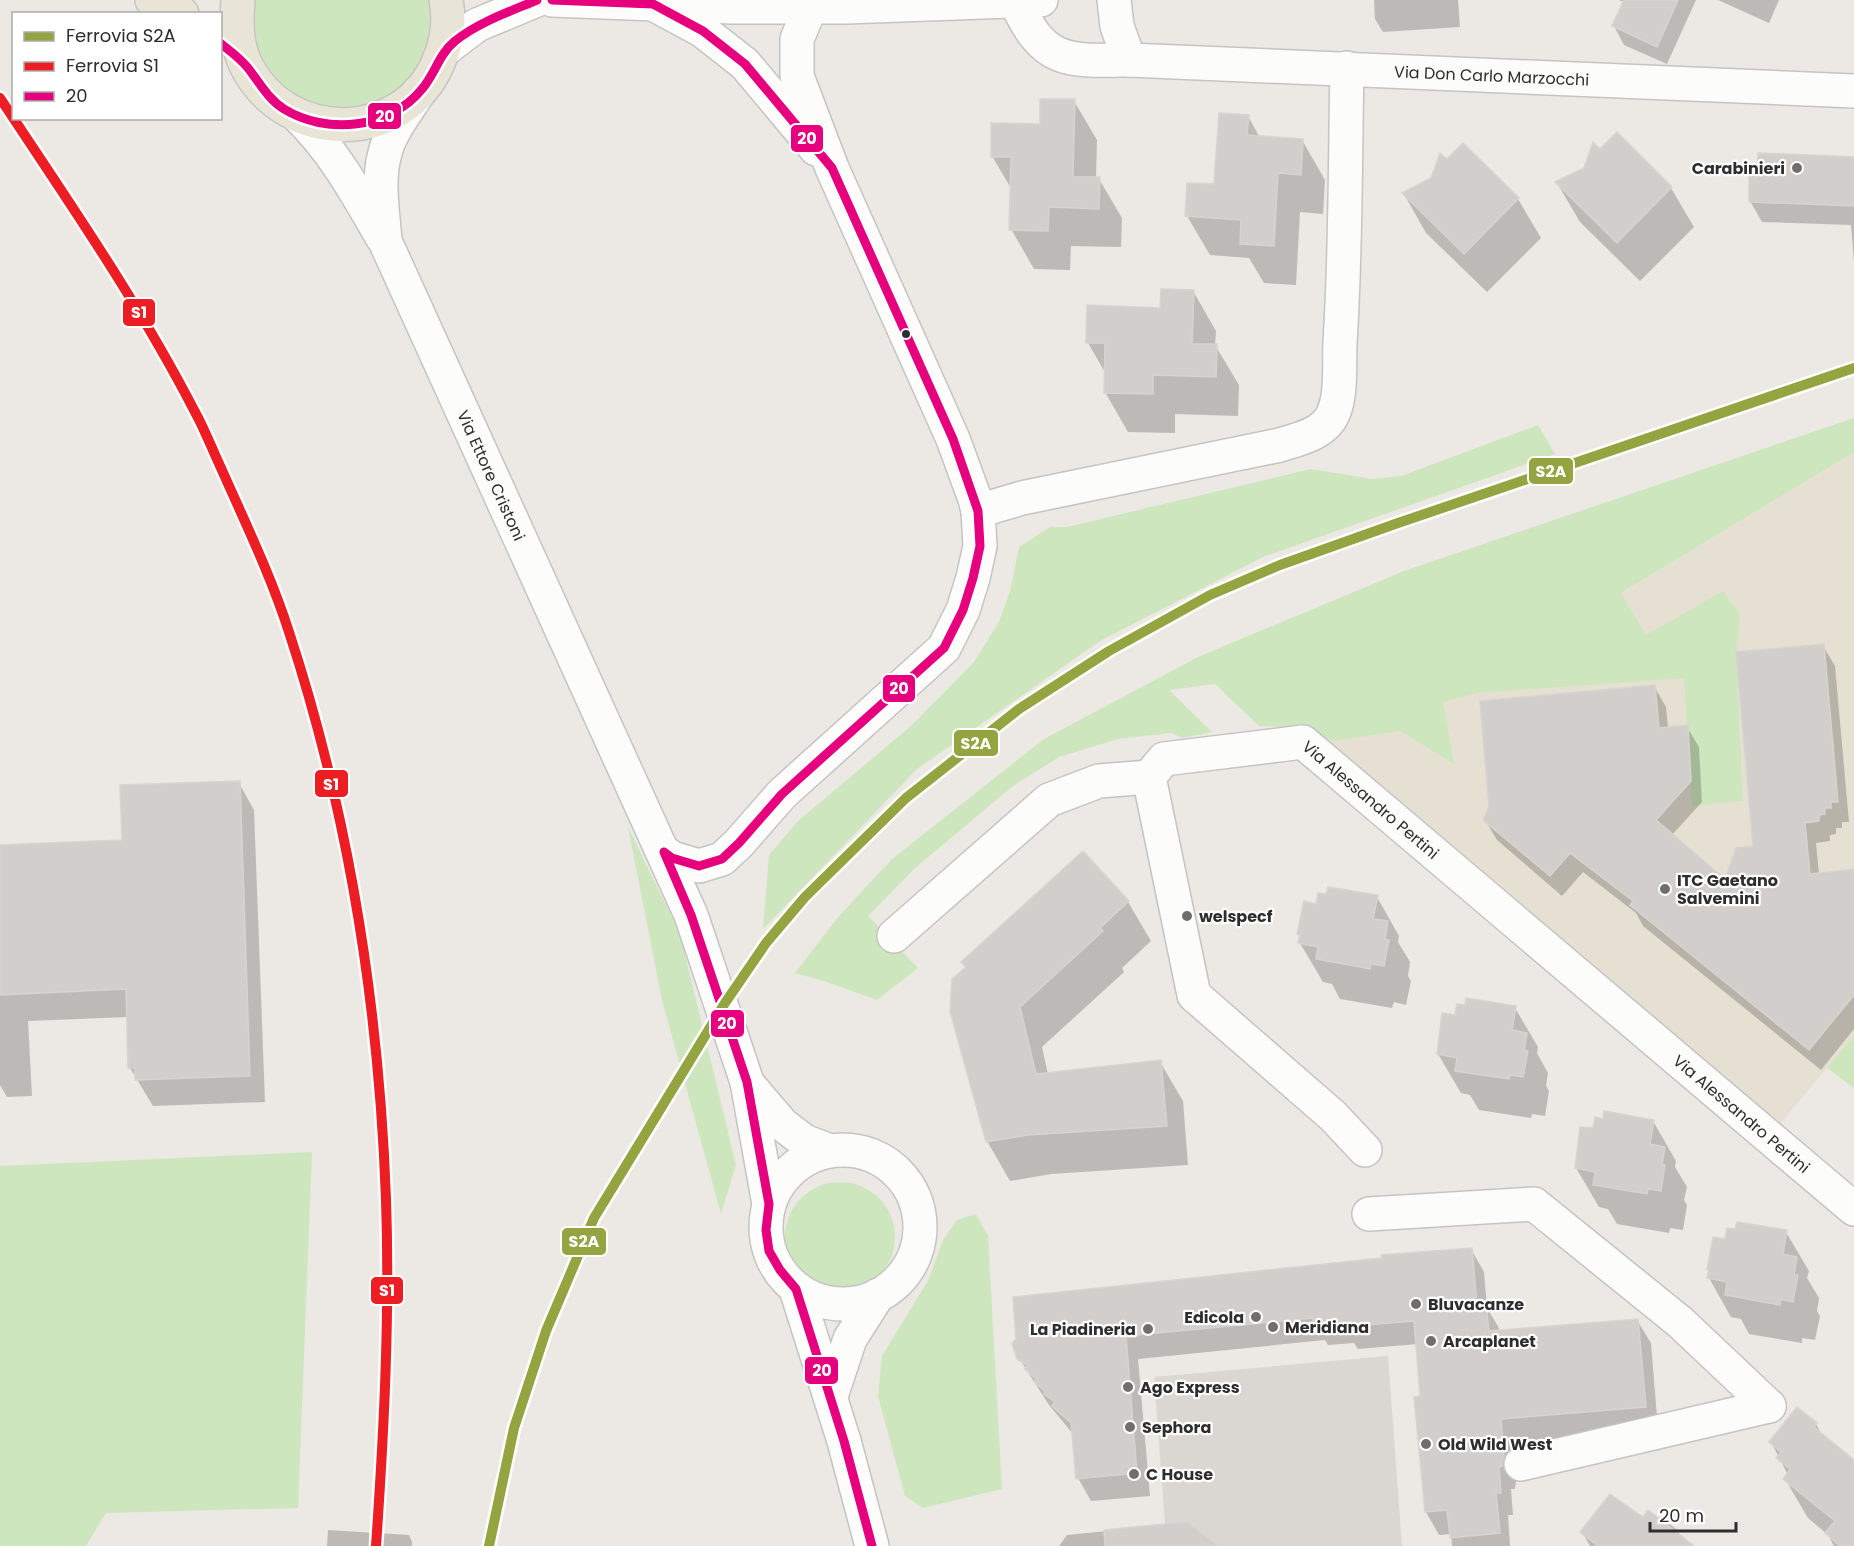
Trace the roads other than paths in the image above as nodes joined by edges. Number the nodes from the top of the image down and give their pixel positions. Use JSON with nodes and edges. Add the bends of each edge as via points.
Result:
{"nodes":[{"id":1,"x":152,"y":0,"type":"edge"},
{"id":2,"x":238,"y":0,"type":"edge"},
{"id":3,"x":446,"y":0,"type":"edge"},
{"id":4,"x":537,"y":0,"type":"edge"},
{"id":5,"x":552,"y":0,"type":"edge"},
{"id":6,"x":1114,"y":0,"type":"edge"},
{"id":7,"x":1028,"y":1,"type":"edge"},
{"id":8,"x":846,"y":3,"type":"edge"},
{"id":9,"x":653,"y":4,"type":"junction"},
{"id":10,"x":811,"y":6,"type":"junction"},
{"id":11,"x":180,"y":12,"type":"edge"},
{"id":12,"x":222,"y":45,"type":"edge"},
{"id":13,"x":444,"y":50,"type":"junction"},
{"id":14,"x":1129,"y":60,"type":"junction"},
{"id":15,"x":246,"y":66,"type":"junction"},
{"id":16,"x":1347,"y":68,"type":"junction"},
{"id":17,"x":1854,"y":91,"type":"edge"},
{"id":18,"x":419,"y":92,"type":"junction"},
{"id":19,"x":298,"y":116,"type":"junction"},
{"id":20,"x":832,"y":168,"type":"junction"},
{"id":21,"x":385,"y":241,"type":"junction"},
{"id":22,"x":978,"y":510,"type":"junction"},
{"id":23,"x":1149,"y":777,"type":"junction"},
{"id":24,"x":664,"y":852,"type":"junction"},
{"id":25,"x":722,"y":859,"type":"junction"},
{"id":26,"x":691,"y":915,"type":"junction"},
{"id":27,"x":894,"y":936,"type":"dead end"},
{"id":28,"x":747,"y":1082,"type":"junction"},
{"id":29,"x":1365,"y":1150,"type":"dead end"},
{"id":30,"x":830,"y":1151,"type":"junction"},
{"id":31,"x":769,"y":1204,"type":"junction"},
{"id":32,"x":1854,"y":1209,"type":"edge"},
{"id":33,"x":1369,"y":1214,"type":"dead end"},
{"id":34,"x":796,"y":1289,"type":"junction"},
{"id":35,"x":878,"y":1296,"type":"junction"},
{"id":36,"x":831,"y":1396,"type":"junction"},
{"id":37,"x":1521,"y":1464,"type":"dead end"},
{"id":38,"x":872,"y":1546,"type":"edge"}],
"edges":[{"from":1,"to":11,"type":"main road"},
{"from":2,"to":15,"type":"main road","via":[[236,22]]},
{"from":3,"to":13,"type":"main road"},
{"from":4,"to":13,"type":"street","via":[[477,25]]},
{"from":5,"to":9,"type":"street"},
{"from":6,"to":14,"type":"street","via":[[1117,26]]},
{"from":7,"to":8,"type":"street"},
{"from":7,"to":14,"type":"street","name":"Via Don Carlo Marzocchi","via":[[1025,22],[1056,54],[1083,61]]},
{"from":8,"to":10,"type":"street"},
{"from":9,"to":10,"type":"street"},
{"from":9,"to":20,"type":"street","via":[[703,31],[745,64]]},
{"from":10,"to":20,"type":"street","via":[[797,39],[797,76]]},
{"from":12,"to":15,"type":"main road"},
{"from":13,"to":18,"type":"main road","via":[[434,73]]},
{"from":14,"to":16,"type":"street","name":"Via Don Carlo Marzocchi"},
{"from":15,"to":19,"type":"main road","via":[[269,97]]},
{"from":16,"to":17,"type":"street","name":"Via Don Carlo Marzocchi"},
{"from":16,"to":22,"type":"street","via":[[1338,390],[1333,414],[1325,427],[1280,446]]},
{"from":18,"to":19,"type":"main road","via":[[377,120],[352,125],[325,124]]},
{"from":18,"to":21,"type":"street","name":"Via Ettore Cristoni","via":[[385,151],[381,179]]},
{"from":19,"to":21,"type":"street","via":[[334,156]]},
{"from":20,"to":22,"type":"street","via":[[953,439]]},
{"from":21,"to":24,"type":"street","name":"Via Ettore Cristoni"},
{"from":22,"to":25,"type":"street","via":[[980,546],[973,578],[963,610],[944,648],[782,794]]},
{"from":23,"to":27,"type":"street","via":[[1099,781],[1048,800]]},
{"from":23,"to":29,"type":"street","via":[[1194,995],[1333,1116]]},
{"from":23,"to":32,"type":"street","name":"Via Alessandro Pertini","via":[[1164,759],[1303,742]]},
{"from":24,"to":25,"type":"street","via":[[699,866]]},
{"from":24,"to":26,"type":"street","name":"Via Ettore Cristoni"},
{"from":25,"to":26,"type":"street","via":[[698,891]]},
{"from":26,"to":28,"type":"street","name":"Via Ettore Cristoni"},
{"from":28,"to":30,"type":"street","name":"Via Ettore Cristoni","via":[[782,1124],[804,1141]]},
{"from":28,"to":31,"type":"street","name":"Via Ettore Cristoni"},
{"from":30,"to":31,"type":"street","via":[[800,1163],[785,1175]]},
{"from":30,"to":35,"type":"street","via":[[855,1151],[887,1164],[905,1181],[916,1204],[919,1241],[910,1264],[898,1281]]},
{"from":31,"to":34,"type":"street","via":[[765,1220],[767,1246],[779,1272]]},
{"from":33,"to":37,"type":"street","via":[[1534,1204],[1680,1322],[1769,1406]]},
{"from":34,"to":35,"type":"street","via":[[816,1300],[838,1304]]},
{"from":34,"to":36,"type":"street"},
{"from":35,"to":36,"type":"street","via":[[850,1339]]},
{"from":36,"to":38,"type":"street"}]}
